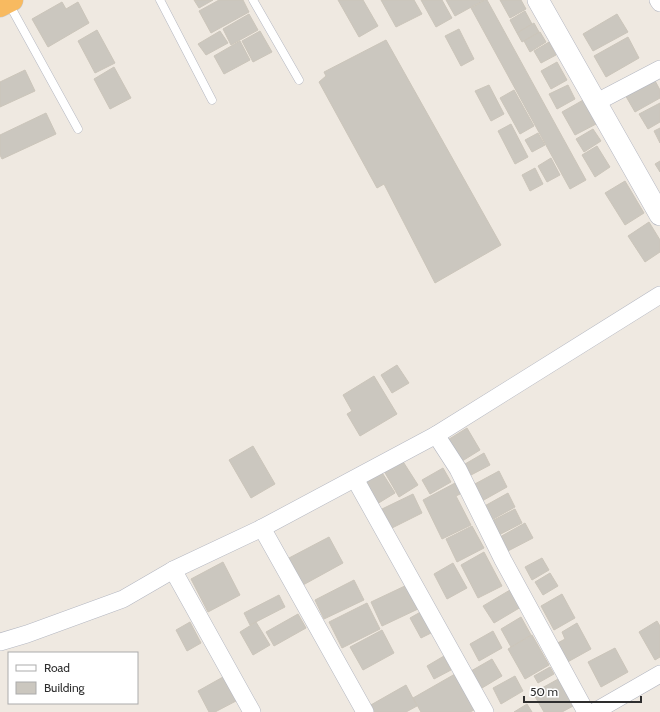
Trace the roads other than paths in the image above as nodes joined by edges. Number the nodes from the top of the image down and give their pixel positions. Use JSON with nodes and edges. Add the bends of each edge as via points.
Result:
{"nodes":[{"id":1,"x":160,"y":0,"type":"edge"},
{"id":2,"x":253,"y":0,"type":"edge"},
{"id":3,"x":538,"y":0,"type":"edge"},
{"id":4,"x":658,"y":0,"type":"edge"},
{"id":5,"x":7,"y":3,"type":"edge"},
{"id":6,"x":660,"y":3,"type":"edge"},
{"id":7,"x":660,"y":69,"type":"edge"},
{"id":8,"x":299,"y":80,"type":"dead end"},
{"id":9,"x":212,"y":100,"type":"dead end"},
{"id":10,"x":595,"y":103,"type":"junction"},
{"id":11,"x":78,"y":129,"type":"dead end"},
{"id":12,"x":660,"y":215,"type":"edge"},
{"id":13,"x":660,"y":295,"type":"edge"},
{"id":14,"x":436,"y":435,"type":"junction"},
{"id":15,"x":355,"y":478,"type":"junction"},
{"id":16,"x":262,"y":528,"type":"junction"},
{"id":17,"x":173,"y":570,"type":"junction"},
{"id":18,"x":0,"y":642,"type":"edge"},
{"id":19,"x":660,"y":674,"type":"edge"},
{"id":20,"x":252,"y":712,"type":"edge"},
{"id":21,"x":365,"y":712,"type":"edge"},
{"id":22,"x":485,"y":712,"type":"edge"},
{"id":23,"x":586,"y":712,"type":"edge"},
{"id":24,"x":594,"y":712,"type":"edge"}],
"edges":[{"from":1,"to":9,"type":"lane"},
{"from":2,"to":8,"type":"lane"},
{"from":3,"to":10,"type":"street"},
{"from":4,"to":6,"type":"street"},
{"from":5,"to":11,"type":"lane"},
{"from":7,"to":10,"type":"street"},
{"from":10,"to":12,"type":"street"},
{"from":13,"to":14,"type":"street"},
{"from":14,"to":15,"type":"street"},
{"from":14,"to":23,"type":"street","via":[[458,469],[503,560]]},
{"from":15,"to":16,"type":"street"},
{"from":15,"to":22,"type":"street"},
{"from":16,"to":17,"type":"street"},
{"from":16,"to":21,"type":"street"},
{"from":17,"to":18,"type":"street","via":[[123,599]]},
{"from":17,"to":20,"type":"street"},
{"from":19,"to":24,"type":"street"}]}
